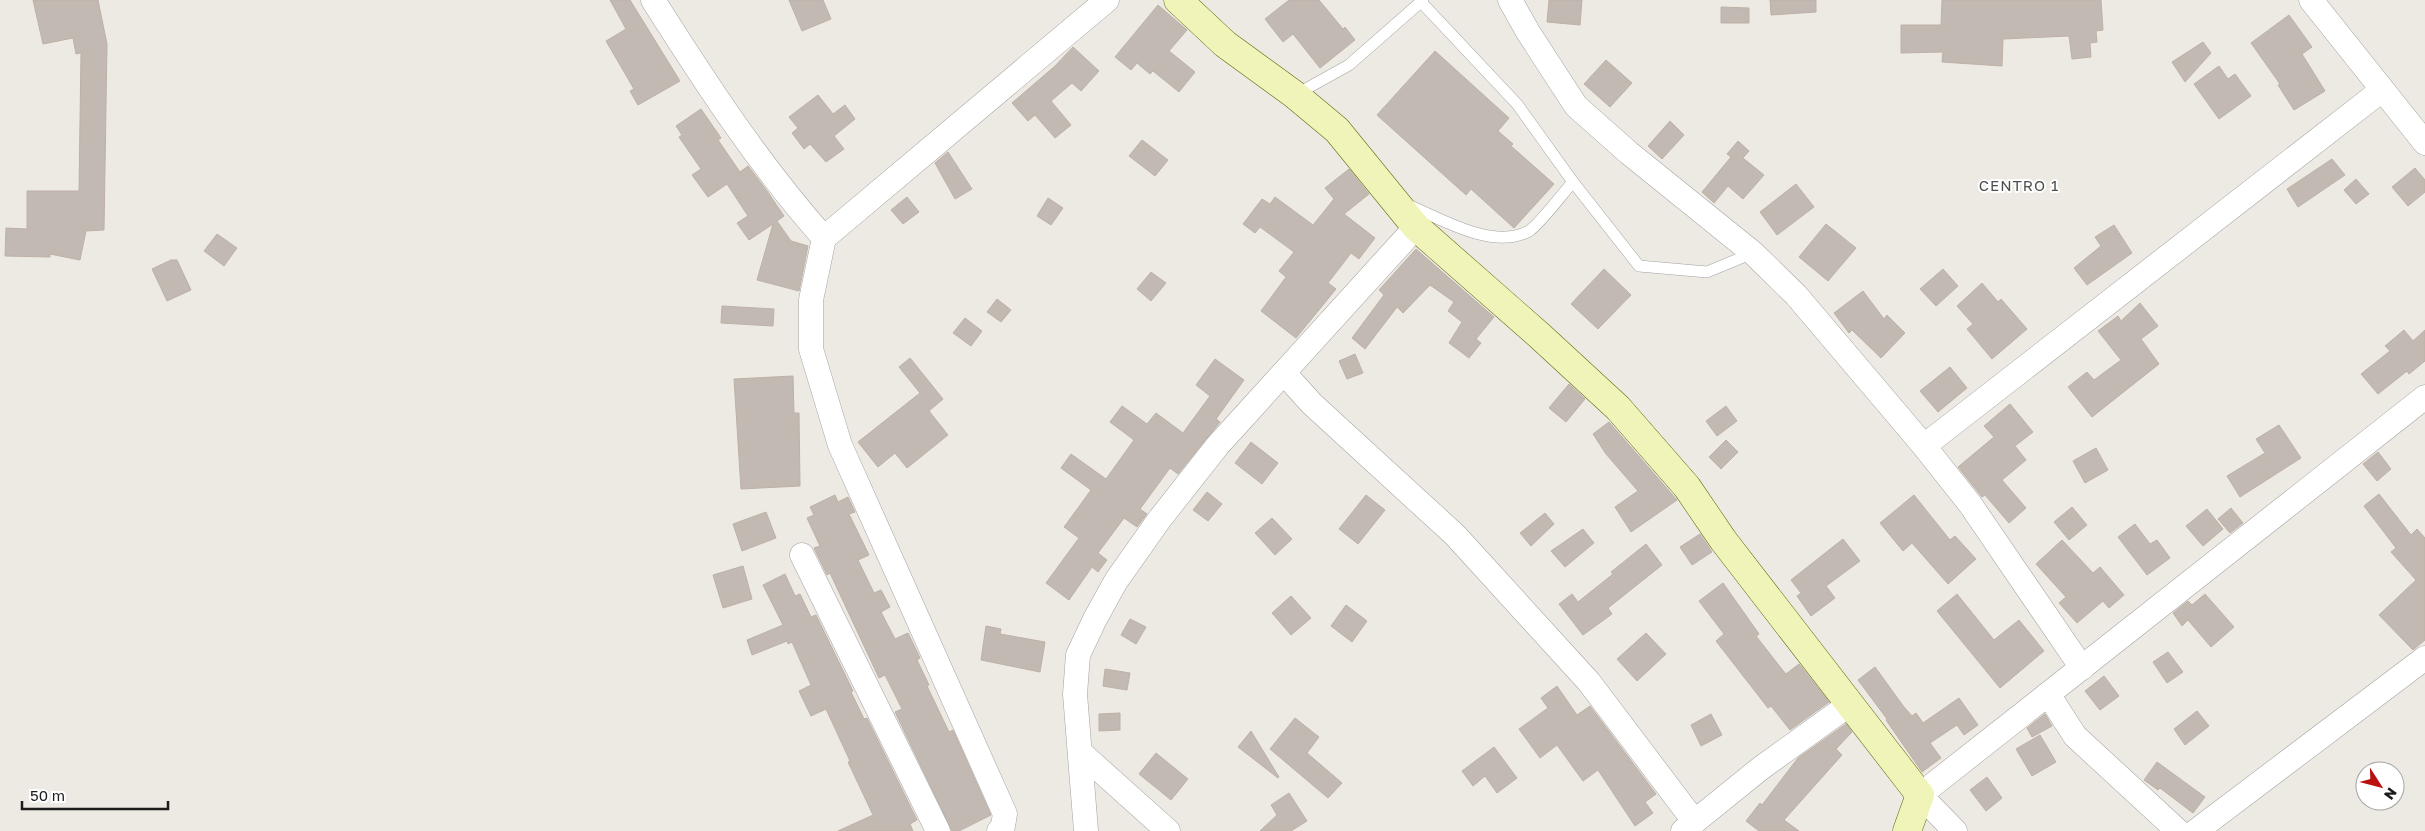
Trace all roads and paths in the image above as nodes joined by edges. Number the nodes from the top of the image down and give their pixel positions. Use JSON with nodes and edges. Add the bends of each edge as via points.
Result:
{"nodes":[{"id":1,"x":653,"y":0,"type":"edge"},
{"id":2,"x":1106,"y":0,"type":"edge"},
{"id":3,"x":1178,"y":0,"type":"edge"},
{"id":4,"x":1510,"y":0,"type":"edge"},
{"id":5,"x":2310,"y":0,"type":"edge"},
{"id":6,"x":1422,"y":1,"type":"edge"},
{"id":7,"x":2382,"y":90,"type":"junction"},
{"id":8,"x":1295,"y":95,"type":"junction"},
{"id":9,"x":2425,"y":143,"type":"edge"},
{"id":10,"x":1573,"y":182,"type":"junction"},
{"id":11,"x":1393,"y":199,"type":"junction"},
{"id":12,"x":1416,"y":227,"type":"junction"},
{"id":13,"x":824,"y":238,"type":"junction"},
{"id":14,"x":1753,"y":253,"type":"junction"},
{"id":15,"x":1284,"y":373,"type":"junction"},
{"id":16,"x":2425,"y":397,"type":"edge"},
{"id":17,"x":1924,"y":446,"type":"junction"},
{"id":18,"x":802,"y":555,"type":"dead end"},
{"id":19,"x":2425,"y":658,"type":"edge"},
{"id":20,"x":2082,"y":668,"type":"junction"},
{"id":21,"x":2048,"y":694,"type":"junction"},
{"id":22,"x":1850,"y":704,"type":"junction"},
{"id":23,"x":1081,"y":754,"type":"junction"},
{"id":24,"x":1920,"y":795,"type":"junction"},
{"id":25,"x":1688,"y":826,"type":"edge"},
{"id":26,"x":938,"y":831,"type":"edge"},
{"id":27,"x":999,"y":831,"type":"edge"},
{"id":28,"x":1086,"y":831,"type":"edge"},
{"id":29,"x":1168,"y":831,"type":"edge"},
{"id":30,"x":1906,"y":831,"type":"edge"},
{"id":31,"x":1955,"y":831,"type":"edge"},
{"id":32,"x":2178,"y":831,"type":"edge"},
{"id":33,"x":2196,"y":831,"type":"edge"}],
"edges":[{"from":1,"to":13,"type":"street","via":[[722,106]]},
{"from":2,"to":13,"type":"street"},
{"from":3,"to":8,"type":"street","via":[[1225,44]]},
{"from":4,"to":14,"type":"street","via":[[1576,106]]},
{"from":5,"to":7,"type":"street"},
{"from":6,"to":8,"type":"lane","via":[[1349,66]]},
{"from":6,"to":10,"type":"lane","via":[[1517,104]]},
{"from":7,"to":9,"type":"street"},
{"from":7,"to":17,"type":"street"},
{"from":8,"to":11,"type":"street","via":[[1337,130]]},
{"from":10,"to":11,"type":"lane","via":[[1530,230],[1506,239],[1477,234]]},
{"from":10,"to":14,"type":"lane","via":[[1639,266],[1707,272]]},
{"from":11,"to":12,"type":"street"},
{"from":12,"to":15,"type":"street"},
{"from":12,"to":22,"type":"street","via":[[1618,408],[1687,487],[1723,540]]},
{"from":13,"to":27,"type":"street","via":[[811,300],[811,349],[840,445],[1005,814],[1004,826]]},
{"from":14,"to":17,"type":"street","via":[[1796,295]]},
{"from":15,"to":23,"type":"street","via":[[1218,445],[1159,520],[1116,581],[1095,619],[1078,655],[1075,694]]},
{"from":15,"to":25,"type":"street","via":[[1312,404],[1462,542],[1589,682]]},
{"from":16,"to":20,"type":"street"},
{"from":17,"to":20,"type":"street","via":[[1970,504]]},
{"from":18,"to":26,"type":"street"},
{"from":19,"to":33,"type":"street"},
{"from":20,"to":21,"type":"street"},
{"from":21,"to":24,"type":"street"},
{"from":21,"to":32,"type":"street","via":[[2075,736]]},
{"from":22,"to":24,"type":"street"},
{"from":22,"to":25,"type":"street"},
{"from":23,"to":28,"type":"street"},
{"from":23,"to":29,"type":"street"},
{"from":24,"to":30,"type":"street"},
{"from":24,"to":31,"type":"street"}]}
